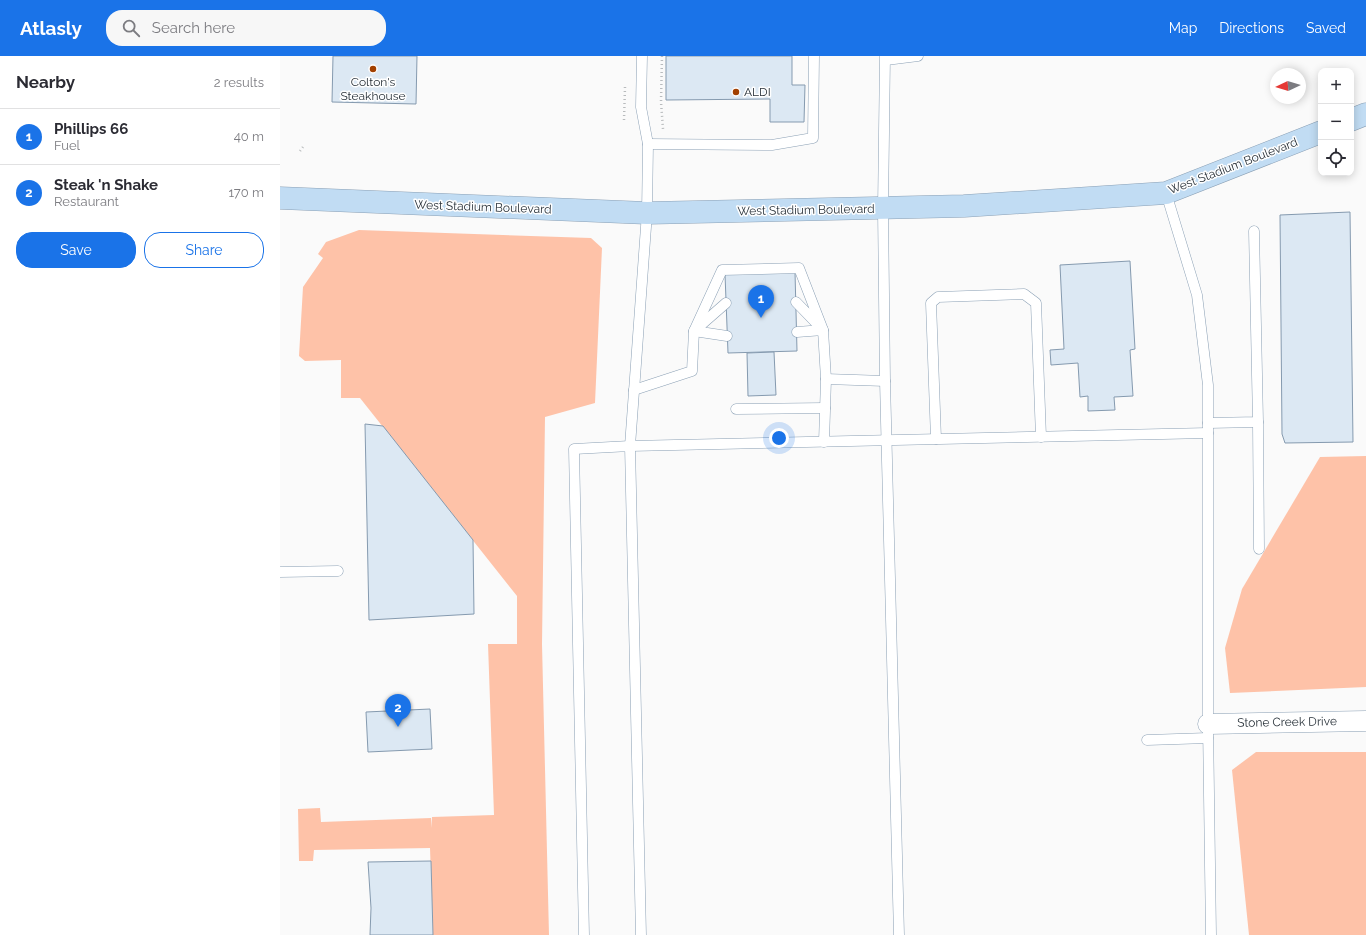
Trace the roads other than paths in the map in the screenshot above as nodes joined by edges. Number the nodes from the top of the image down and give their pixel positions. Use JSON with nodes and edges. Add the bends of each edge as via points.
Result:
{"nodes":[{"id":1,"x":642,"y":56,"type":"edge"},
{"id":2,"x":814,"y":56,"type":"edge"},
{"id":3,"x":918,"y":56,"type":"edge"},
{"id":4,"x":886,"y":58,"type":"edge"},
{"id":5,"x":1366,"y":114,"type":"edge"},
{"id":6,"x":1354,"y":119,"type":"edge"},
{"id":7,"x":1318,"y":133,"type":"edge"},
{"id":8,"x":648,"y":144,"type":"junction"},
{"id":9,"x":1166,"y":193,"type":"junction"},
{"id":10,"x":280,"y":198,"type":"edge"},
{"id":11,"x":883,"y":209,"type":"junction"},
{"id":12,"x":646,"y":213,"type":"junction"},
{"id":13,"x":1254,"y":231,"type":"dead end"},
{"id":14,"x":796,"y":302,"type":"dead end"},
{"id":15,"x":726,"y":303,"type":"dead end"},
{"id":16,"x":823,"y":330,"type":"junction"},
{"id":17,"x":694,"y":331,"type":"junction"},
{"id":18,"x":797,"y":332,"type":"dead end"},
{"id":19,"x":727,"y":336,"type":"dead end"},
{"id":20,"x":826,"y":379,"type":"junction"},
{"id":21,"x":885,"y":381,"type":"junction"},
{"id":22,"x":634,"y":390,"type":"junction"},
{"id":23,"x":825,"y":408,"type":"junction"},
{"id":24,"x":736,"y":410,"type":"dead end"},
{"id":25,"x":1258,"y":422,"type":"junction"},
{"id":26,"x":1208,"y":423,"type":"junction"},
{"id":27,"x":1208,"y":433,"type":"junction"},
{"id":28,"x":1041,"y":437,"type":"junction"},
{"id":29,"x":936,"y":439,"type":"junction"},
{"id":30,"x":886,"y":440,"type":"junction"},
{"id":31,"x":824,"y":442,"type":"junction"},
{"id":32,"x":630,"y":446,"type":"junction"},
{"id":33,"x":1259,"y":549,"type":"dead end"},
{"id":34,"x":338,"y":571,"type":"dead end"},
{"id":35,"x":280,"y":572,"type":"edge"},
{"id":36,"x":1366,"y":721,"type":"edge"},
{"id":37,"x":1208,"y":731,"type":"junction"},
{"id":38,"x":1147,"y":740,"type":"dead end"},
{"id":39,"x":584,"y":935,"type":"edge"},
{"id":40,"x":641,"y":935,"type":"edge"},
{"id":41,"x":899,"y":935,"type":"edge"},
{"id":42,"x":1211,"y":935,"type":"edge"}],
"edges":[{"from":1,"to":8,"type":"lane","via":[[641,107]]},
{"from":2,"to":8,"type":"lane","via":[[812,138],[772,145]]},
{"from":3,"to":4,"type":"lane"},
{"from":4,"to":11,"type":"lane"},
{"from":5,"to":6,"type":"main road"},
{"from":7,"to":9,"type":"main road","name":"West Stadium Boulevard"},
{"from":8,"to":12,"type":"lane"},
{"from":9,"to":11,"type":"main road","name":"West Stadium Boulevard"},
{"from":9,"to":26,"type":"lane","via":[[1197,296],[1208,385]]},
{"from":10,"to":12,"type":"main road","name":"West Stadium Boulevard"},
{"from":11,"to":12,"type":"main road","name":"West Stadium Boulevard"},
{"from":11,"to":21,"type":"lane"},
{"from":12,"to":22,"type":"lane"},
{"from":13,"to":25,"type":"lane"},
{"from":14,"to":16,"type":"lane"},
{"from":15,"to":17,"type":"lane"},
{"from":16,"to":17,"type":"lane","via":[[799,268],[722,270]]},
{"from":16,"to":18,"type":"lane"},
{"from":16,"to":20,"type":"lane"},
{"from":17,"to":19,"type":"lane"},
{"from":17,"to":22,"type":"lane","via":[[692,371]]},
{"from":20,"to":21,"type":"lane"},
{"from":20,"to":23,"type":"lane"},
{"from":21,"to":30,"type":"lane"},
{"from":22,"to":32,"type":"lane"},
{"from":23,"to":24,"type":"lane"},
{"from":23,"to":31,"type":"lane"},
{"from":25,"to":26,"type":"lane"},
{"from":25,"to":33,"type":"lane"},
{"from":26,"to":27,"type":"lane"},
{"from":27,"to":28,"type":"lane"},
{"from":27,"to":37,"type":"lane"},
{"from":28,"to":29,"type":"lane"},
{"from":28,"to":29,"type":"lane","via":[[1036,303],[1024,294],[938,297],[931,302]]},
{"from":29,"to":30,"type":"lane"},
{"from":30,"to":31,"type":"lane"},
{"from":30,"to":41,"type":"lane"},
{"from":31,"to":32,"type":"lane"},
{"from":32,"to":39,"type":"lane","via":[[574,449]]},
{"from":32,"to":40,"type":"lane"},
{"from":34,"to":35,"type":"lane"},
{"from":36,"to":37,"type":"street","name":"Stone Creek Drive"},
{"from":37,"to":38,"type":"lane"},
{"from":37,"to":42,"type":"lane"}]}
